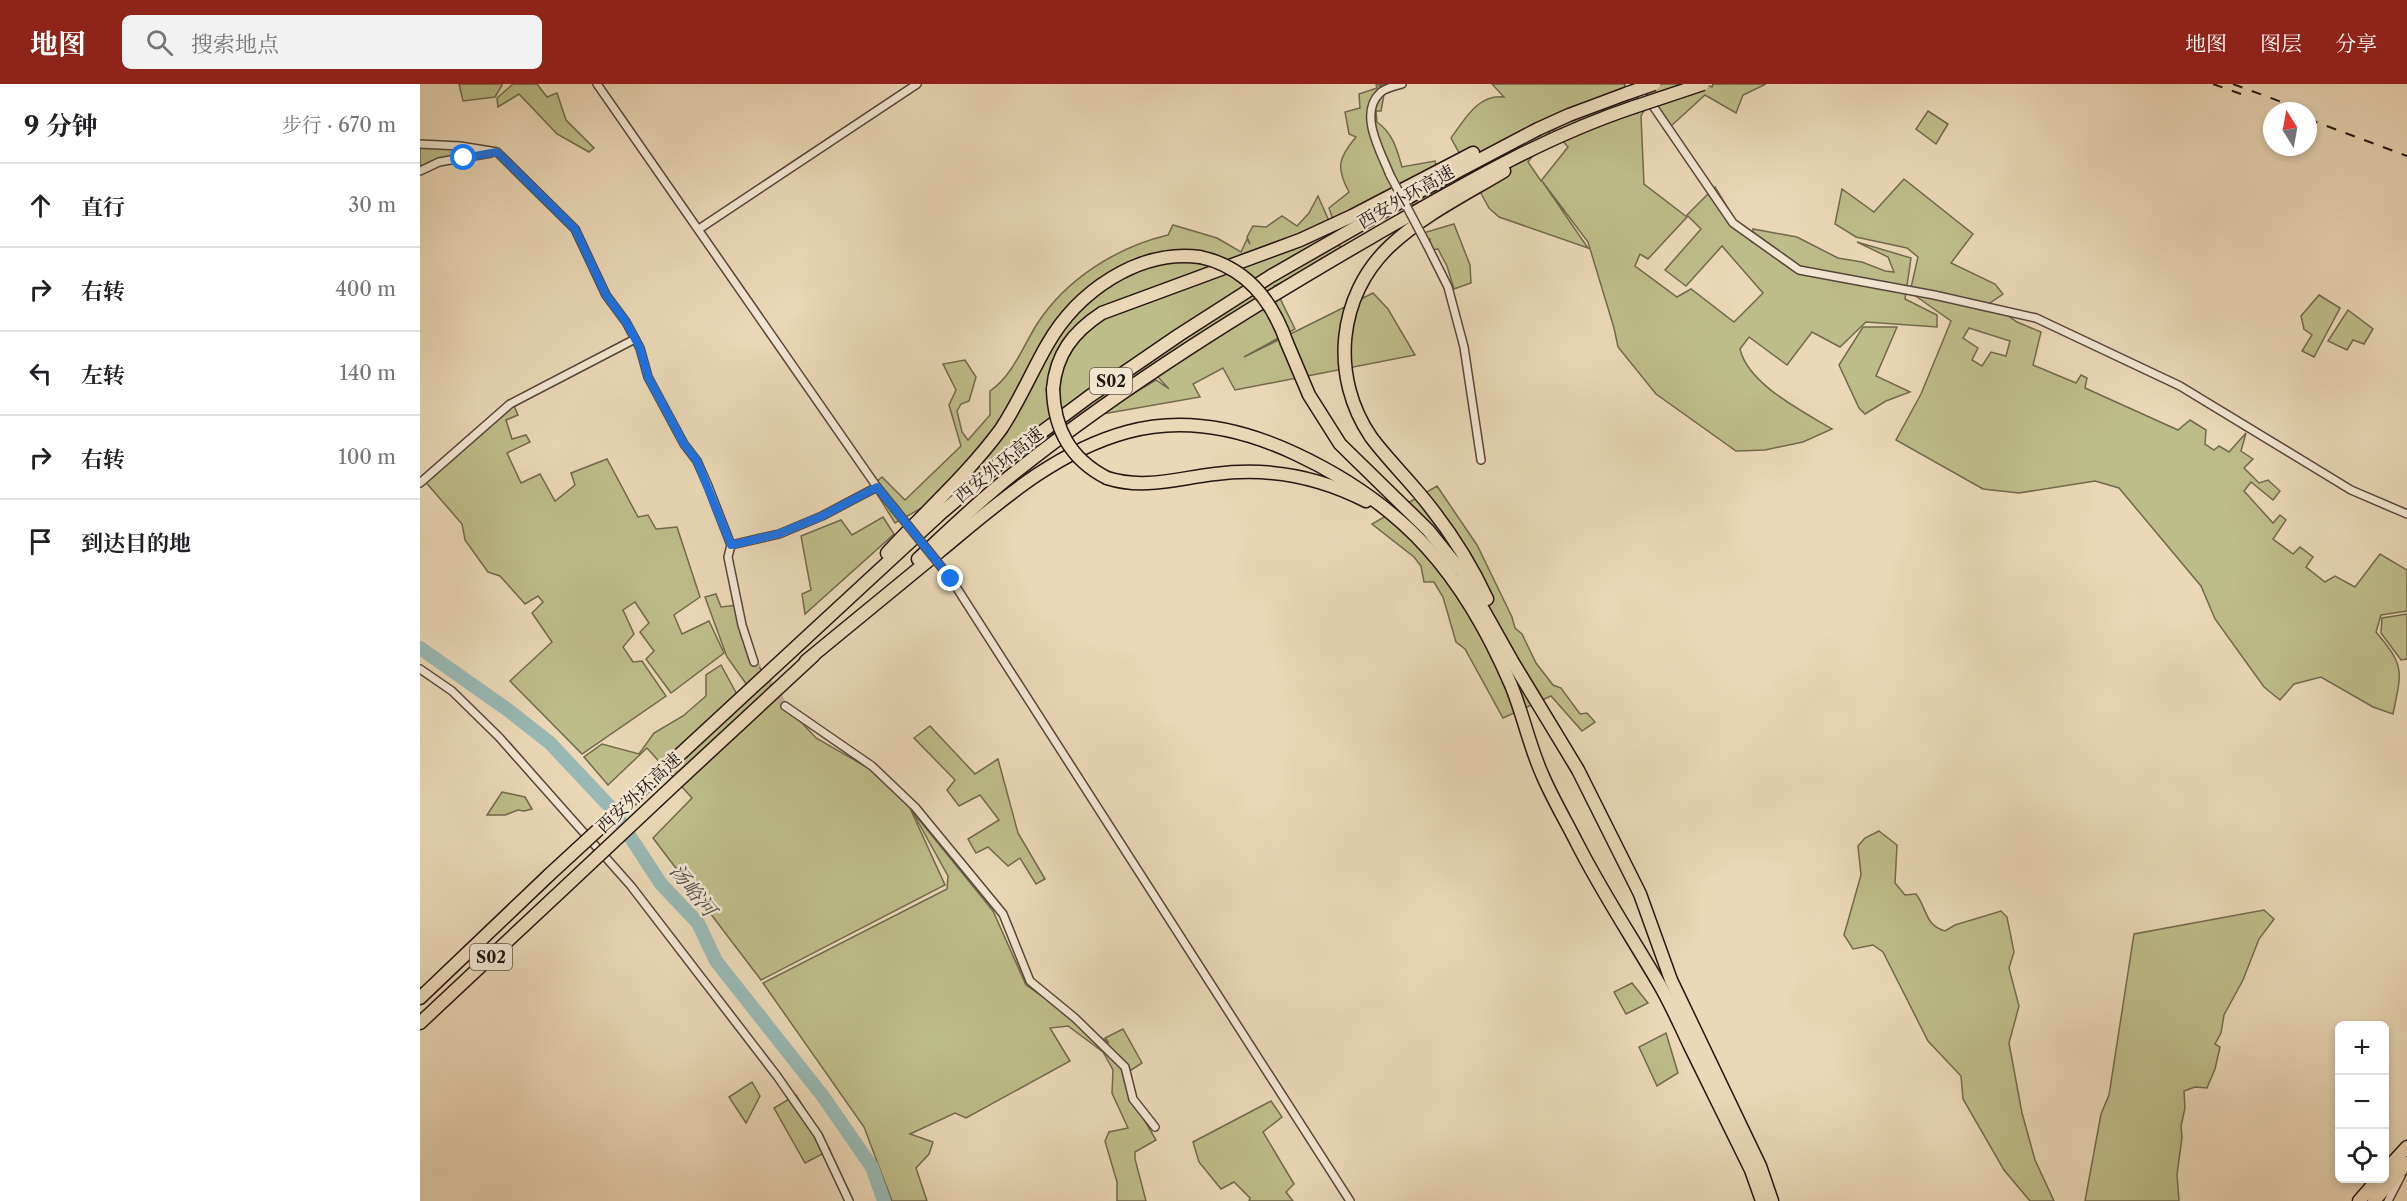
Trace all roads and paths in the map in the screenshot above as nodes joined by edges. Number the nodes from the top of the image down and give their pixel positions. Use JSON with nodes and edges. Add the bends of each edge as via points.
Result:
{"nodes":[{"id":1,"x":597,"y":84,"type":"edge"},
{"id":2,"x":917,"y":84,"type":"edge"},
{"id":3,"x":1402,"y":84,"type":"edge"},
{"id":4,"x":1654,"y":84,"type":"edge"},
{"id":5,"x":1703,"y":84,"type":"edge"},
{"id":6,"x":1628,"y":89,"type":"edge"},
{"id":7,"x":1569,"y":115,"type":"junction"},
{"id":8,"x":1585,"y":124,"type":"junction"},
{"id":9,"x":420,"y":144,"type":"edge"},
{"id":10,"x":497,"y":152,"type":"junction"},
{"id":11,"x":420,"y":171,"type":"edge"},
{"id":12,"x":699,"y":229,"type":"junction"},
{"id":13,"x":635,"y":339,"type":"junction"},
{"id":14,"x":1481,"y":460,"type":"dead end"},
{"id":15,"x":420,"y":483,"type":"edge"},
{"id":16,"x":877,"y":487,"type":"junction"},
{"id":17,"x":2407,"y":514,"type":"edge"},
{"id":18,"x":1408,"y":527,"type":"junction"},
{"id":19,"x":731,"y":545,"type":"junction"},
{"id":20,"x":818,"y":627,"type":"junction"},
{"id":21,"x":806,"y":661,"type":"junction"},
{"id":22,"x":1512,"y":661,"type":"junction"},
{"id":23,"x":754,"y":662,"type":"tunnel mouth"},
{"id":24,"x":420,"y":669,"type":"edge"},
{"id":25,"x":785,"y":706,"type":"tunnel mouth"},
{"id":26,"x":420,"y":998,"type":"edge"},
{"id":27,"x":420,"y":1023,"type":"edge"},
{"id":28,"x":1155,"y":1127,"type":"dead end"},
{"id":29,"x":2407,"y":1147,"type":"edge"},
{"id":30,"x":2407,"y":1164,"type":"edge"},
{"id":31,"x":2389,"y":1167,"type":"edge"},
{"id":32,"x":2375,"y":1183,"type":"edge"},
{"id":33,"x":849,"y":1201,"type":"edge"},
{"id":34,"x":1350,"y":1201,"type":"edge"},
{"id":35,"x":1762,"y":1201,"type":"edge"},
{"id":36,"x":1772,"y":1201,"type":"edge"},
{"id":37,"x":2359,"y":1201,"type":"edge"},
{"id":38,"x":2374,"y":1201,"type":"edge"},
{"id":39,"x":2388,"y":1201,"type":"edge"}],
"edges":[{"from":1,"to":12,"type":"street"},
{"from":2,"to":12,"type":"street"},
{"from":3,"to":14,"type":"street","bridge":true,"via":[[1382,91],[1371,105],[1372,130],[1390,175],[1448,287],[1464,347]]},
{"from":4,"to":6,"type":"highway","name":"西安外环高速","number":"S02","bridge":true},
{"from":5,"to":8,"type":"highway","name":"西安外环高速","number":"S02","bridge":true},
{"from":6,"to":7,"type":"highway","name":"西安外环高速","number":"S02"},
{"from":6,"to":17,"type":"street","via":[[1653,106],[1733,223],[1799,270],[2036,318],[2181,386],[2351,489]]},
{"from":7,"to":18,"type":"highway","bridge":true,"via":[[1478,150],[1300,240],[1102,313],[1082,328],[1062,352],[1056,367],[1055,417],[1066,444],[1083,463],[1107,478],[1144,484],[1243,471],[1292,476],[1316,480],[1365,500]]},
{"from":7,"to":20,"type":"highway","name":"西安外环高速","number":"S02","via":[[1456,171],[1281,270],[1133,366],[999,464]]},
{"from":8,"to":21,"type":"highway","name":"西安外环高速","number":"S02","via":[[1495,167],[1320,267],[1130,387],[1012,475]]},
{"from":8,"to":22,"type":"highway","via":[[1448,204],[1390,246],[1359,289],[1344,340],[1346,378],[1359,416],[1371,437],[1441,520],[1468,560]]},
{"from":9,"to":10,"type":"street"},
{"from":10,"to":11,"type":"street","via":[[439,162]]},
{"from":10,"to":13,"type":"street","via":[[575,229],[606,295]]},
{"from":12,"to":16,"type":"street"},
{"from":13,"to":15,"type":"street","via":[[510,404]]},
{"from":13,"to":19,"type":"street","via":[[648,377],[697,461]]},
{"from":16,"to":19,"type":"street","via":[[778,534]]},
{"from":16,"to":34,"type":"street","bridge":true,"via":[[951,579]]},
{"from":18,"to":21,"type":"highway","via":[[1340,477],[1260,439],[1194,425],[1144,428],[1085,447],[1038,474]]},
{"from":18,"to":35,"type":"highway","via":[[1441,562],[1467,600],[1509,681],[1541,774],[1610,904],[1660,984],[1751,1170]]},
{"from":19,"to":23,"type":"street","via":[[728,557]]},
{"from":20,"to":22,"type":"highway","bridge":true,"via":[[976,460],[1009,416],[1053,335],[1082,302],[1108,280],[1136,265],[1174,255],[1200,256],[1226,265],[1254,285],[1276,315],[1309,395],[1331,433],[1451,557]]},
{"from":20,"to":26,"type":"highway","name":"西安外环高速","number":"S02","bridge":true},
{"from":21,"to":27,"type":"highway","name":"西安外环高速","number":"S02","bridge":true},
{"from":22,"to":36,"type":"highway","via":[[1578,770],[1640,894],[1671,980],[1760,1166]]},
{"from":24,"to":33,"type":"street","via":[[452,691],[500,737],[631,886],[818,1135]]},
{"from":25,"to":28,"type":"street","via":[[872,766],[915,807],[1003,914],[1030,981],[1125,1067],[1133,1100]]},
{"from":29,"to":31,"type":"highway"},
{"from":30,"to":38,"type":"highway"},
{"from":30,"to":39,"type":"street"},
{"from":32,"to":37,"type":"highway"}]}
